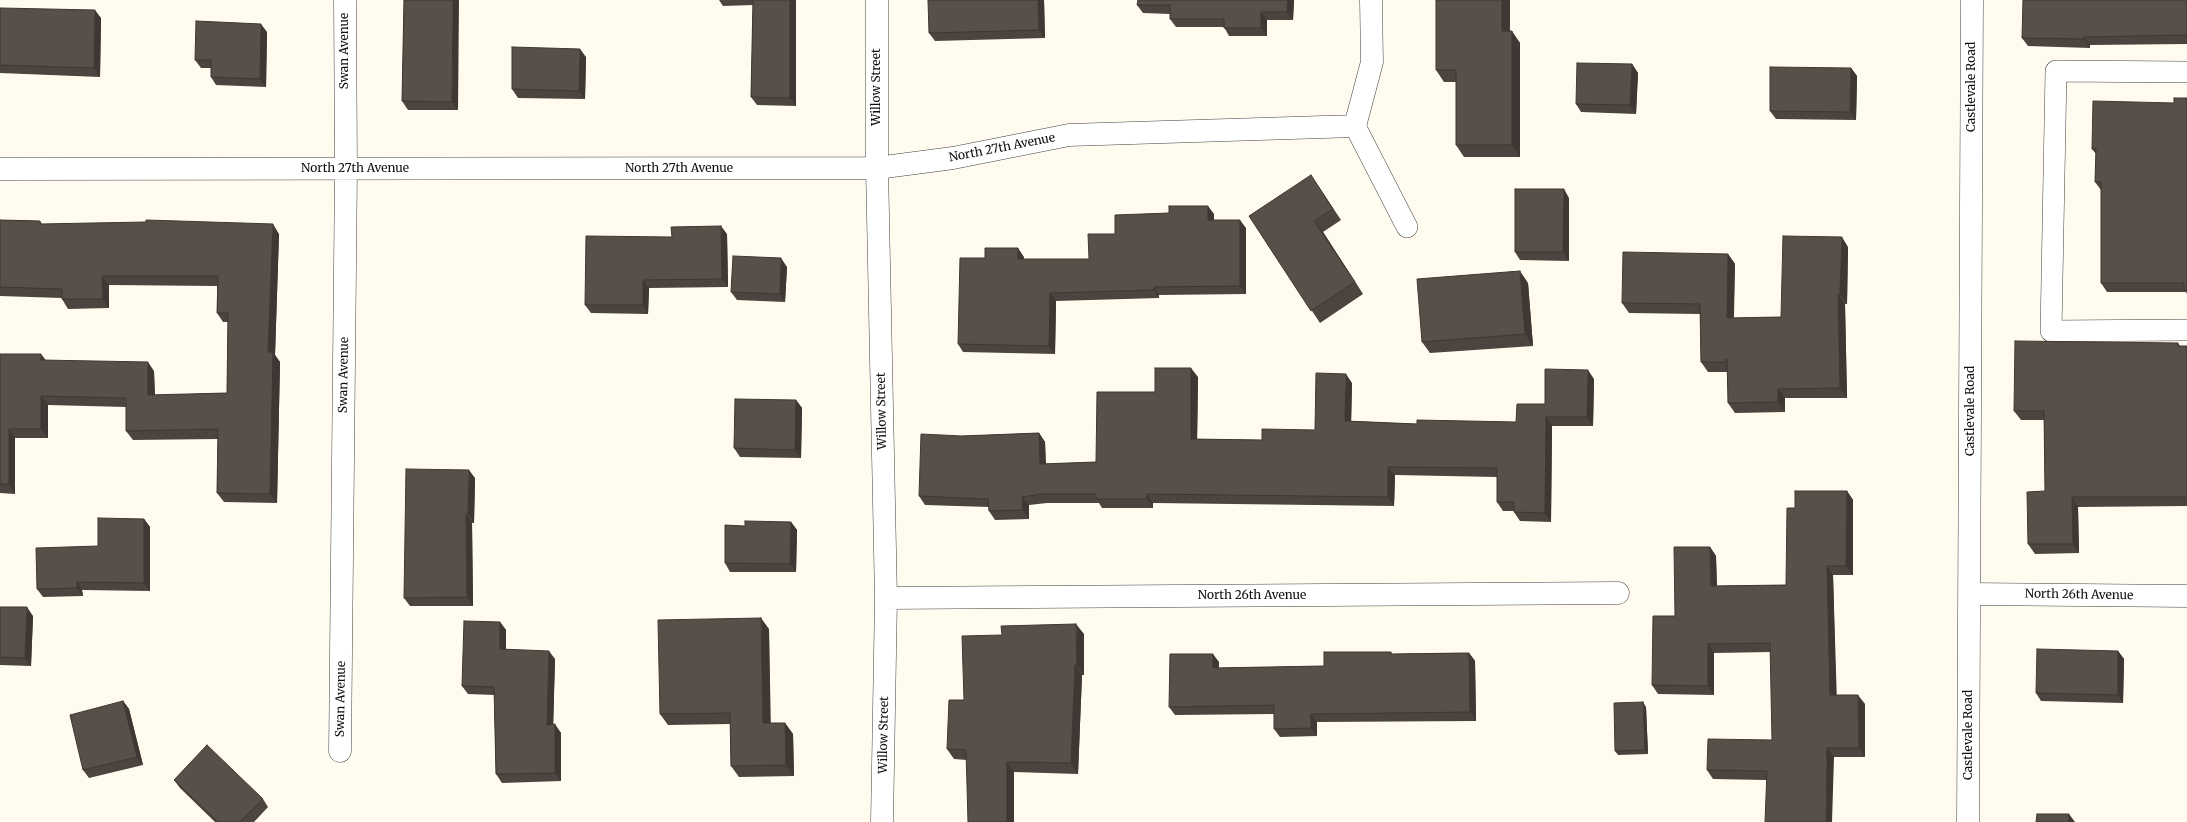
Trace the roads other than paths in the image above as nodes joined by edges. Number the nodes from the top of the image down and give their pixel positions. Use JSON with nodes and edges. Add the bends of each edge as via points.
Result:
{"nodes":[{"id":1,"x":345,"y":0,"type":"edge"},
{"id":2,"x":877,"y":0,"type":"edge"},
{"id":3,"x":1371,"y":0,"type":"edge"},
{"id":4,"x":1972,"y":0,"type":"edge"},
{"id":5,"x":2187,"y":72,"type":"edge"},
{"id":6,"x":1356,"y":126,"type":"junction"},
{"id":7,"x":877,"y":168,"type":"junction"},
{"id":8,"x":0,"y":169,"type":"edge"},
{"id":9,"x":346,"y":169,"type":"junction"},
{"id":10,"x":1407,"y":227,"type":"dead end"},
{"id":11,"x":2187,"y":330,"type":"edge"},
{"id":12,"x":1618,"y":593,"type":"dead end"},
{"id":13,"x":1970,"y":594,"type":"junction"},
{"id":14,"x":2187,"y":596,"type":"edge"},
{"id":15,"x":886,"y":598,"type":"junction"},
{"id":16,"x":340,"y":751,"type":"dead end"},
{"id":17,"x":882,"y":822,"type":"edge"},
{"id":18,"x":1968,"y":822,"type":"edge"}],
"edges":[{"from":1,"to":9,"type":"street","name":"Swan Avenue"},
{"from":2,"to":7,"type":"street","name":"Willow Street"},
{"from":3,"to":6,"type":"street","via":[[1372,62]]},
{"from":4,"to":13,"type":"street","name":"Castlevale Road"},
{"from":5,"to":11,"type":"lane","via":[[2056,71],[2051,331]]},
{"from":6,"to":7,"type":"street","name":"North 27th Avenue","via":[[1069,135],[953,158]]},
{"from":6,"to":10,"type":"lane"},
{"from":7,"to":9,"type":"street","name":"North 27th Avenue"},
{"from":7,"to":15,"type":"street","name":"Willow Street"},
{"from":8,"to":9,"type":"street","name":"North 27th Avenue"},
{"from":9,"to":16,"type":"street","name":"Swan Avenue"},
{"from":12,"to":15,"type":"street","name":"North 26th Avenue"},
{"from":13,"to":14,"type":"street","name":"North 26th Avenue"},
{"from":13,"to":18,"type":"street","name":"Castlevale Road"},
{"from":15,"to":17,"type":"street","name":"Willow Street"}]}
